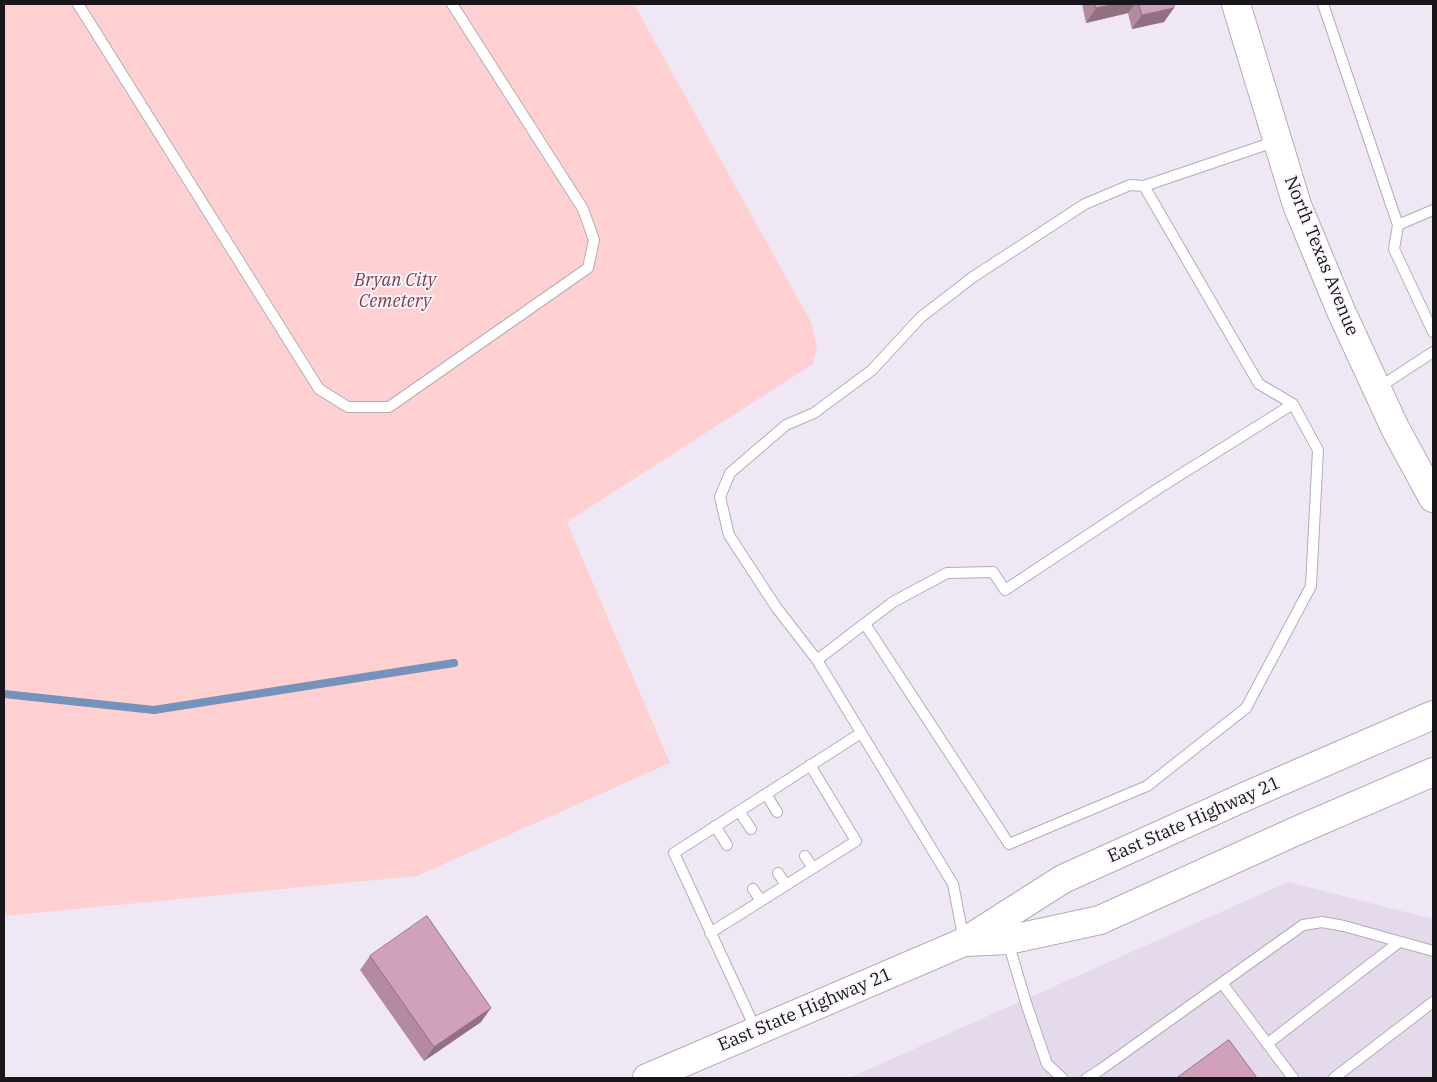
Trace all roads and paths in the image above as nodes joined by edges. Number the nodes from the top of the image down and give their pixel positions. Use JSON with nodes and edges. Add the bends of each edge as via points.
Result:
{"nodes":[{"id":1,"x":78,"y":4,"type":"edge"},
{"id":2,"x":452,"y":4,"type":"edge"},
{"id":3,"x":1236,"y":4,"type":"edge"},
{"id":4,"x":1323,"y":4,"type":"edge"},
{"id":5,"x":1278,"y":141,"type":"junction"},
{"id":6,"x":1144,"y":186,"type":"junction"},
{"id":7,"x":1433,"y":210,"type":"edge"},
{"id":8,"x":1398,"y":225,"type":"junction"},
{"id":9,"x":1433,"y":332,"type":"edge"},
{"id":10,"x":1433,"y":352,"type":"edge"},
{"id":11,"x":1377,"y":388,"type":"junction"},
{"id":12,"x":1293,"y":404,"type":"junction"},
{"id":13,"x":1433,"y":498,"type":"edge"},
{"id":14,"x":865,"y":624,"type":"junction"},
{"id":15,"x":817,"y":660,"type":"junction"},
{"id":16,"x":1433,"y":715,"type":"edge"},
{"id":17,"x":861,"y":733,"type":"junction"},
{"id":18,"x":810,"y":765,"type":"junction"},
{"id":19,"x":1433,"y":772,"type":"edge"},
{"id":20,"x":766,"y":794,"type":"junction"},
{"id":21,"x":739,"y":811,"type":"junction"},
{"id":22,"x":777,"y":812,"type":"dead end"},
{"id":23,"x":715,"y":826,"type":"junction"},
{"id":24,"x":751,"y":829,"type":"dead end"},
{"id":25,"x":727,"y":846,"type":"dead end"},
{"id":26,"x":805,"y":856,"type":"dead end"},
{"id":27,"x":812,"y":868,"type":"junction"},
{"id":28,"x":778,"y":873,"type":"dead end"},
{"id":29,"x":786,"y":885,"type":"junction"},
{"id":30,"x":753,"y":889,"type":"dead end"},
{"id":31,"x":761,"y":901,"type":"junction"},
{"id":32,"x":710,"y":933,"type":"junction"},
{"id":33,"x":1008,"y":940,"type":"junction"},
{"id":34,"x":964,"y":942,"type":"junction"},
{"id":35,"x":1399,"y":942,"type":"junction"},
{"id":36,"x":1433,"y":951,"type":"edge"},
{"id":37,"x":1222,"y":983,"type":"junction"},
{"id":38,"x":1433,"y":1002,"type":"edge"},
{"id":39,"x":756,"y":1031,"type":"junction"},
{"id":40,"x":1267,"y":1044,"type":"junction"},
{"id":41,"x":647,"y":1078,"type":"edge"},
{"id":42,"x":1062,"y":1078,"type":"edge"},
{"id":43,"x":1087,"y":1078,"type":"edge"},
{"id":44,"x":1293,"y":1078,"type":"edge"},
{"id":45,"x":1334,"y":1078,"type":"edge"}],
"edges":[{"from":1,"to":2,"type":"lane","via":[[319,389],[348,407],[389,407],[588,268],[594,240],[583,209]]},
{"from":3,"to":5,"type":"main road","name":"North Texas Avenue"},
{"from":4,"to":8,"type":"lane"},
{"from":5,"to":6,"type":"lane"},
{"from":5,"to":11,"type":"main road","name":"North Texas Avenue","via":[[1297,205]]},
{"from":6,"to":12,"type":"lane","via":[[1259,384]]},
{"from":6,"to":15,"type":"lane","via":[[1130,186],[1086,204],[973,278],[921,317],[872,370],[814,413],[786,425],[730,473],[720,497],[729,536],[776,607]]},
{"from":7,"to":8,"type":"lane"},
{"from":8,"to":9,"type":"lane","via":[[1394,249]]},
{"from":10,"to":11,"type":"lane"},
{"from":11,"to":13,"type":"main road","name":"North Texas Avenue"},
{"from":12,"to":14,"type":"lane","via":[[1005,590],[993,572],[947,573],[893,602]]},
{"from":12,"to":14,"type":"lane","via":[[1318,450],[1311,586],[1246,708],[1146,786],[1010,844]]},
{"from":14,"to":15,"type":"lane"},
{"from":15,"to":17,"type":"lane"},
{"from":16,"to":34,"type":"main road","name":"East State Highway 21","via":[[1063,879]]},
{"from":17,"to":18,"type":"lane"},
{"from":17,"to":34,"type":"lane","via":[[953,884]]},
{"from":18,"to":20,"type":"lane"},
{"from":18,"to":27,"type":"lane","via":[[856,841]]},
{"from":19,"to":33,"type":"main road","name":"East State Highway 21","via":[[1100,920]]},
{"from":20,"to":21,"type":"lane"},
{"from":20,"to":22,"type":"lane"},
{"from":21,"to":23,"type":"lane"},
{"from":21,"to":24,"type":"lane"},
{"from":23,"to":25,"type":"lane"},
{"from":23,"to":32,"type":"lane","via":[[674,853]]},
{"from":26,"to":27,"type":"lane"},
{"from":27,"to":29,"type":"lane"},
{"from":28,"to":29,"type":"lane"},
{"from":29,"to":31,"type":"lane"},
{"from":30,"to":31,"type":"lane"},
{"from":31,"to":32,"type":"lane"},
{"from":32,"to":39,"type":"lane"},
{"from":33,"to":34,"type":"main road","name":"East State Highway 21"},
{"from":33,"to":42,"type":"lane","via":[[1047,1064]]},
{"from":34,"to":39,"type":"main road","name":"East State Highway 21"},
{"from":35,"to":36,"type":"lane"},
{"from":35,"to":37,"type":"lane","via":[[1322,922],[1303,925]]},
{"from":35,"to":40,"type":"lane"},
{"from":37,"to":40,"type":"lane"},
{"from":37,"to":43,"type":"lane"},
{"from":38,"to":45,"type":"lane"},
{"from":39,"to":41,"type":"main road","name":"East State Highway 21"},
{"from":40,"to":44,"type":"lane"}]}
